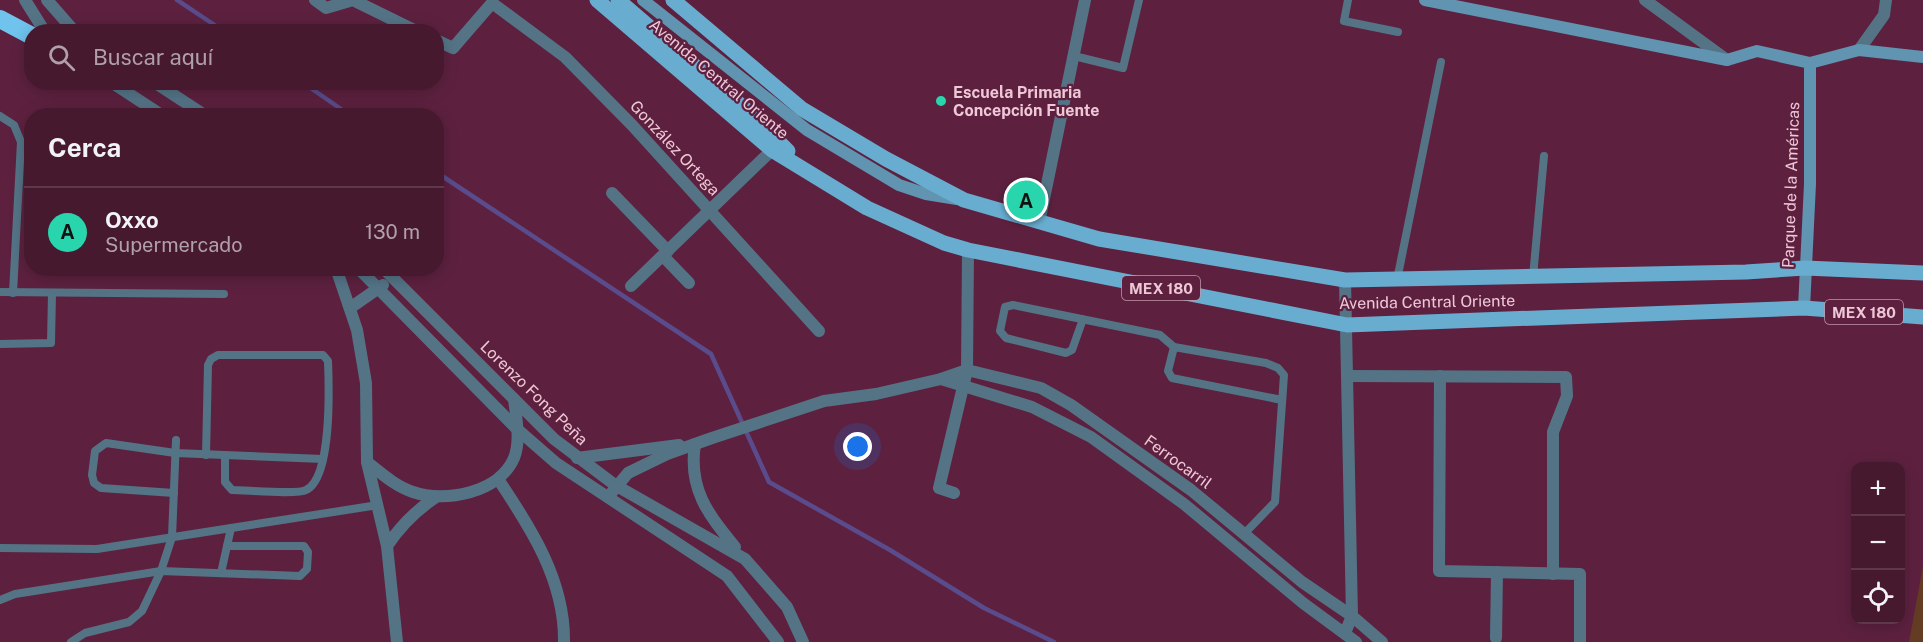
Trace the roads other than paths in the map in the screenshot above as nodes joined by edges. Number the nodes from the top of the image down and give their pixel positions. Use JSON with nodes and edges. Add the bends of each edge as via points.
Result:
{"nodes":[{"id":1,"x":25,"y":0,"type":"edge"},
{"id":2,"x":47,"y":0,"type":"edge"},
{"id":3,"x":315,"y":0,"type":"edge"},
{"id":4,"x":597,"y":0,"type":"edge"},
{"id":5,"x":618,"y":0,"type":"edge"},
{"id":6,"x":643,"y":0,"type":"edge"},
{"id":7,"x":673,"y":0,"type":"edge"},
{"id":8,"x":1085,"y":0,"type":"edge"},
{"id":9,"x":1139,"y":0,"type":"edge"},
{"id":10,"x":1348,"y":0,"type":"edge"},
{"id":11,"x":1425,"y":0,"type":"edge"},
{"id":12,"x":1646,"y":0,"type":"edge"},
{"id":13,"x":1886,"y":0,"type":"edge"},
{"id":14,"x":0,"y":19,"type":"edge"},
{"id":15,"x":40,"y":24,"type":"edge"},
{"id":16,"x":68,"y":24,"type":"edge"},
{"id":17,"x":402,"y":24,"type":"edge"},
{"id":18,"x":24,"y":32,"type":"edge"},
{"id":19,"x":1398,"y":32,"type":"dead end"},
{"id":20,"x":444,"y":44,"type":"edge"},
{"id":21,"x":1859,"y":50,"type":"junction"},
{"id":22,"x":1074,"y":56,"type":"junction"},
{"id":23,"x":1923,"y":57,"type":"edge"},
{"id":24,"x":1727,"y":60,"type":"junction"},
{"id":25,"x":1442,"y":62,"type":"dead end"},
{"id":26,"x":1810,"y":63,"type":"junction"},
{"id":27,"x":123,"y":90,"type":"edge"},
{"id":28,"x":166,"y":90,"type":"edge"},
{"id":29,"x":151,"y":108,"type":"edge"},
{"id":30,"x":194,"y":108,"type":"edge"},
{"id":31,"x":0,"y":116,"type":"edge"},
{"id":32,"x":772,"y":150,"type":"junction"},
{"id":33,"x":1544,"y":156,"type":"dead end"},
{"id":34,"x":805,"y":168,"type":"junction"},
{"id":35,"x":612,"y":193,"type":"dead end"},
{"id":36,"x":964,"y":200,"type":"junction"},
{"id":37,"x":710,"y":210,"type":"junction"},
{"id":38,"x":1039,"y":223,"type":"junction"},
{"id":39,"x":968,"y":250,"type":"junction"},
{"id":40,"x":665,"y":253,"type":"junction"},
{"id":41,"x":1805,"y":268,"type":"junction"},
{"id":42,"x":1923,"y":273,"type":"edge"},
{"id":43,"x":339,"y":276,"type":"edge"},
{"id":44,"x":366,"y":276,"type":"edge"},
{"id":45,"x":385,"y":276,"type":"edge"},
{"id":46,"x":391,"y":276,"type":"edge"},
{"id":47,"x":1533,"y":277,"type":"junction"},
{"id":48,"x":1397,"y":279,"type":"junction"},
{"id":49,"x":1345,"y":280,"type":"junction"},
{"id":50,"x":689,"y":283,"type":"dead end"},
{"id":51,"x":632,"y":286,"type":"dead end"},
{"id":52,"x":379,"y":290,"type":"junction"},
{"id":53,"x":0,"y":292,"type":"edge"},
{"id":54,"x":13,"y":293,"type":"junction"},
{"id":55,"x":52,"y":293,"type":"junction"},
{"id":56,"x":224,"y":294,"type":"dead end"},
{"id":57,"x":350,"y":308,"type":"junction"},
{"id":58,"x":1804,"y":308,"type":"junction"},
{"id":59,"x":1923,"y":317,"type":"edge"},
{"id":60,"x":1083,"y":319,"type":"junction"},
{"id":61,"x":1347,"y":325,"type":"junction"},
{"id":62,"x":819,"y":331,"type":"dead end"},
{"id":63,"x":0,"y":344,"type":"edge"},
{"id":64,"x":1174,"y":347,"type":"junction"},
{"id":65,"x":967,"y":370,"type":"junction"},
{"id":66,"x":1347,"y":376,"type":"junction"},
{"id":67,"x":1440,"y":376,"type":"junction"},
{"id":68,"x":941,"y":379,"type":"junction"},
{"id":69,"x":963,"y":387,"type":"junction"},
{"id":70,"x":514,"y":399,"type":"junction"},
{"id":71,"x":1282,"y":400,"type":"junction"},
{"id":72,"x":517,"y":429,"type":"junction"},
{"id":73,"x":176,"y":440,"type":"dead end"},
{"id":74,"x":695,"y":444,"type":"junction"},
{"id":75,"x":175,"y":453,"type":"junction"},
{"id":76,"x":206,"y":455,"type":"junction"},
{"id":77,"x":225,"y":456,"type":"junction"},
{"id":78,"x":578,"y":458,"type":"junction"},
{"id":79,"x":323,"y":459,"type":"junction"},
{"id":80,"x":367,"y":462,"type":"junction"},
{"id":81,"x":498,"y":479,"type":"junction"},
{"id":82,"x":615,"y":485,"type":"junction"},
{"id":83,"x":174,"y":493,"type":"junction"},
{"id":84,"x":954,"y":494,"type":"dead end"},
{"id":85,"x":436,"y":497,"type":"junction"},
{"id":86,"x":608,"y":497,"type":"junction"},
{"id":87,"x":378,"y":505,"type":"junction"},
{"id":88,"x":231,"y":528,"type":"junction"},
{"id":89,"x":1244,"y":534,"type":"junction"},
{"id":90,"x":172,"y":537,"type":"junction"},
{"id":91,"x":227,"y":546,"type":"junction"},
{"id":92,"x":387,"y":546,"type":"junction"},
{"id":93,"x":0,"y":548,"type":"edge"},
{"id":94,"x":745,"y":559,"type":"junction"},
{"id":95,"x":161,"y":571,"type":"junction"},
{"id":96,"x":1497,"y":572,"type":"junction"},
{"id":97,"x":221,"y":573,"type":"junction"},
{"id":98,"x":1553,"y":574,"type":"junction"},
{"id":99,"x":0,"y":600,"type":"edge"},
{"id":100,"x":1352,"y":616,"type":"junction"},
{"id":101,"x":1346,"y":633,"type":"junction"},
{"id":102,"x":1496,"y":639,"type":"dead end"},
{"id":103,"x":71,"y":642,"type":"edge"},
{"id":104,"x":397,"y":642,"type":"edge"},
{"id":105,"x":564,"y":642,"type":"edge"},
{"id":106,"x":778,"y":642,"type":"edge"},
{"id":107,"x":803,"y":642,"type":"edge"},
{"id":108,"x":1356,"y":642,"type":"edge"},
{"id":109,"x":1382,"y":642,"type":"edge"},
{"id":110,"x":1580,"y":642,"type":"edge"}],
"edges":[{"from":1,"to":15,"type":"street"},
{"from":2,"to":16,"type":"street"},
{"from":3,"to":17,"type":"street","via":[[326,8],[353,0]]},
{"from":4,"to":32,"type":"main road","name":"Avenida Central Oriente","number":"MEX 180"},
{"from":5,"to":34,"type":"main road","via":[[752,115]]},
{"from":6,"to":36,"type":"main road","via":[[807,130],[899,185]]},
{"from":7,"to":36,"type":"main road","name":"Avenida Central Oriente","number":"MEX 180","via":[[802,109]]},
{"from":8,"to":22,"type":"street"},
{"from":9,"to":22,"type":"lane","via":[[1123,68]]},
{"from":10,"to":19,"type":"lane","via":[[1344,21]]},
{"from":11,"to":24,"type":"main road"},
{"from":12,"to":24,"type":"street"},
{"from":13,"to":21,"type":"street","via":[[1884,15]]},
{"from":14,"to":18,"type":"highway"},
{"from":20,"to":37,"type":"street","name":"González Ortega","via":[[453,48],[492,3],[565,57]]},
{"from":21,"to":23,"type":"main road"},
{"from":21,"to":26,"type":"main road"},
{"from":22,"to":38,"type":"street"},
{"from":24,"to":26,"type":"main road","via":[[1756,51]]},
{"from":25,"to":48,"type":"lane"},
{"from":26,"to":41,"type":"main road","name":"Parque de la Américas"},
{"from":27,"to":29,"type":"street"},
{"from":28,"to":30,"type":"street"},
{"from":31,"to":54,"type":"lane","via":[[14,126],[21,142]]},
{"from":32,"to":34,"type":"main road","name":"Avenida Central Oriente","number":"MEX 180"},
{"from":32,"to":37,"type":"street"},
{"from":33,"to":47,"type":"lane"},
{"from":34,"to":39,"type":"main road","name":"Avenida Central Oriente","number":"MEX 180","via":[[867,208]]},
{"from":35,"to":40,"type":"street"},
{"from":36,"to":38,"type":"main road","name":"Avenida Central Oriente","number":"MEX 180"},
{"from":37,"to":40,"type":"street"},
{"from":37,"to":62,"type":"street","name":"González Ortega"},
{"from":38,"to":49,"type":"main road","name":"Avenida Central Oriente","number":"MEX 180","via":[[1098,239]]},
{"from":39,"to":61,"type":"main road","name":"Avenida Central Oriente","number":"MEX 180"},
{"from":39,"to":65,"type":"street"},
{"from":40,"to":50,"type":"street"},
{"from":40,"to":51,"type":"street"},
{"from":41,"to":42,"type":"main road","number":"MEX 180"},
{"from":41,"to":47,"type":"main road","name":"Avenida Central Oriente","number":"MEX 180"},
{"from":41,"to":58,"type":"main road","name":"Parque de la Américas"},
{"from":43,"to":57,"type":"street"},
{"from":44,"to":52,"type":"street","name":"Lorenzo Fong Peña"},
{"from":45,"to":52,"type":"street"},
{"from":46,"to":70,"type":"street","name":"Lorenzo Fong Peña"},
{"from":47,"to":48,"type":"main road","name":"Avenida Central Oriente","number":"MEX 180"},
{"from":48,"to":49,"type":"main road","name":"Avenida Central Oriente","number":"MEX 180"},
{"from":49,"to":61,"type":"street"},
{"from":52,"to":57,"type":"street"},
{"from":52,"to":72,"type":"street","name":"Lorenzo Fong Peña"},
{"from":53,"to":54,"type":"lane"},
{"from":54,"to":55,"type":"lane"},
{"from":55,"to":56,"type":"lane"},
{"from":55,"to":63,"type":"lane","via":[[51,344]]},
{"from":57,"to":80,"type":"street","via":[[366,383]]},
{"from":58,"to":59,"type":"main road","number":"MEX 180"},
{"from":58,"to":61,"type":"main road","name":"Avenida Central Oriente","number":"MEX 180"},
{"from":60,"to":60,"type":"lane","via":[[1008,305],[999,331],[1006,338],[1066,353],[1072,350]]},
{"from":60,"to":64,"type":"lane","via":[[1160,335]]},
{"from":61,"to":66,"type":"street"},
{"from":64,"to":71,"type":"lane","via":[[1278,368],[1284,375]]},
{"from":64,"to":71,"type":"lane","via":[[1168,371],[1172,378]]},
{"from":65,"to":68,"type":"street"},
{"from":65,"to":69,"type":"street"},
{"from":65,"to":89,"type":"street","name":"Ferrocarril","via":[[1041,388],[1071,405],[1191,490]]},
{"from":66,"to":67,"type":"street"},
{"from":66,"to":100,"type":"street"},
{"from":67,"to":96,"type":"street","via":[[1439,571]]},
{"from":67,"to":98,"type":"street","via":[[1566,377],[1567,396],[1553,432]]},
{"from":68,"to":69,"type":"street","name":"Ferrocarril"},
{"from":68,"to":74,"type":"street","via":[[824,401]]},
{"from":69,"to":84,"type":"street","via":[[939,488]]},
{"from":69,"to":101,"type":"street","name":"Ferrocarril","via":[[1032,407],[1090,437],[1184,504],[1303,603]]},
{"from":70,"to":72,"type":"street"},
{"from":70,"to":78,"type":"street","name":"Lorenzo Fong Peña"},
{"from":71,"to":89,"type":"lane","via":[[1275,502]]},
{"from":72,"to":81,"type":"street","via":[[514,458]]},
{"from":72,"to":86,"type":"street","name":"Lorenzo Fong Peña","via":[[556,463]]},
{"from":73,"to":75,"type":"lane"},
{"from":74,"to":78,"type":"street"},
{"from":74,"to":82,"type":"street","via":[[628,473]]},
{"from":74,"to":94,"type":"street","via":[[693,477],[699,494],[709,514]]},
{"from":75,"to":76,"type":"lane"},
{"from":75,"to":83,"type":"lane"},
{"from":75,"to":83,"type":"lane","via":[[105,443],[95,451],[92,475],[101,488]]},
{"from":76,"to":77,"type":"lane"},
{"from":76,"to":79,"type":"lane","via":[[211,359],[218,355],[316,353],[328,361],[328,424]]},
{"from":77,"to":79,"type":"lane"},
{"from":77,"to":79,"type":"lane","via":[[225,482],[232,490],[306,490]]},
{"from":78,"to":82,"type":"street","name":"Lorenzo Fong Peña"},
{"from":80,"to":85,"type":"street","via":[[396,484]]},
{"from":80,"to":87,"type":"street"},
{"from":81,"to":85,"type":"street","via":[[471,492]]},
{"from":81,"to":105,"type":"street","via":[[551,570]]},
{"from":82,"to":86,"type":"street"},
{"from":82,"to":94,"type":"street","name":"Lorenzo Fong Peña"},
{"from":83,"to":90,"type":"lane"},
{"from":85,"to":92,"type":"street","via":[[401,525]]},
{"from":86,"to":106,"type":"street","name":"Lorenzo Fong Peña","via":[[726,576]]},
{"from":87,"to":88,"type":"lane"},
{"from":87,"to":92,"type":"street"},
{"from":88,"to":90,"type":"lane"},
{"from":88,"to":91,"type":"lane"},
{"from":89,"to":100,"type":"street","name":"Ferrocarril","via":[[1302,582]]},
{"from":90,"to":93,"type":"lane","via":[[97,549]]},
{"from":90,"to":95,"type":"lane"},
{"from":91,"to":97,"type":"lane"},
{"from":91,"to":97,"type":"lane","via":[[304,546],[308,552],[307,569],[300,576]]},
{"from":92,"to":104,"type":"street"},
{"from":94,"to":107,"type":"street","name":"Lorenzo Fong Peña","via":[[787,607]]},
{"from":95,"to":97,"type":"lane"},
{"from":95,"to":99,"type":"lane","via":[[15,594]]},
{"from":95,"to":103,"type":"lane","via":[[142,611],[129,622],[85,633]]},
{"from":96,"to":98,"type":"street"},
{"from":96,"to":102,"type":"street"},
{"from":98,"to":110,"type":"street","via":[[1580,574]]},
{"from":100,"to":101,"type":"street"},
{"from":100,"to":109,"type":"street","name":"Ferrocarril"},
{"from":101,"to":108,"type":"street","name":"Ferrocarril"}]}
